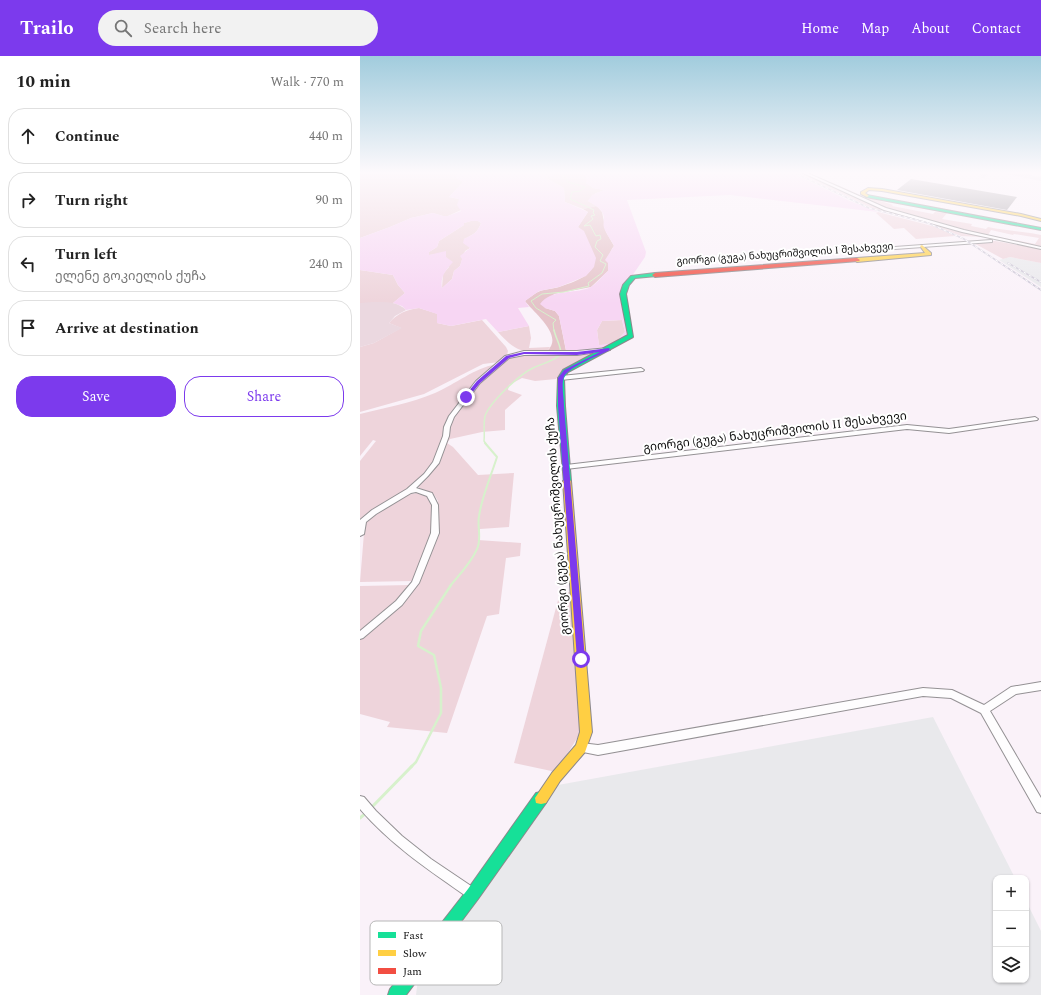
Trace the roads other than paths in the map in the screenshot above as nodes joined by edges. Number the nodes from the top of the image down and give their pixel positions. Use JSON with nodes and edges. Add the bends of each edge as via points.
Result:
{"nodes":[{"id":1,"x":910,"y":216,"type":"edge"},
{"id":2,"x":1001,"y":216,"type":"joint"},
{"id":3,"x":1041,"y":220,"type":"edge"},
{"id":4,"x":1041,"y":229,"type":"edge"},
{"id":5,"x":994,"y":239,"type":"junction"},
{"id":6,"x":922,"y":246,"type":"junction"},
{"id":7,"x":1041,"y":248,"type":"edge"},
{"id":8,"x":881,"y":249,"type":"dead end"},
{"id":9,"x":609,"y":349,"type":"junction"},
{"id":10,"x":641,"y":370,"type":"dead end"},
{"id":11,"x":561,"y":378,"type":"junction"},
{"id":12,"x":1035,"y":419,"type":"dead end"},
{"id":13,"x":566,"y":468,"type":"junction"},
{"id":14,"x":409,"y":491,"type":"junction"},
{"id":15,"x":360,"y":526,"type":"edge"},
{"id":16,"x":360,"y":534,"type":"edge"},
{"id":17,"x":360,"y":636,"type":"edge"},
{"id":18,"x":1041,"y":686,"type":"edge"},
{"id":19,"x":984,"y":710,"type":"junction"},
{"id":20,"x":581,"y":748,"type":"junction"},
{"id":21,"x":361,"y":803,"type":"edge"},
{"id":22,"x":1041,"y":808,"type":"edge"},
{"id":23,"x":473,"y":894,"type":"junction"},
{"id":24,"x":452,"y":921,"type":"edge"},
{"id":25,"x":404,"y":985,"type":"edge"},
{"id":26,"x":396,"y":995,"type":"edge"}],
"edges":[{"from":1,"to":5,"type":"street"},
{"from":2,"to":3,"type":"street"},
{"from":2,"to":4,"type":"street"},
{"from":5,"to":6,"type":"street"},
{"from":5,"to":7,"type":"street"},
{"from":6,"to":8,"type":"street"},
{"from":6,"to":9,"type":"street","name":"გიორგი (გუგა) ნახუცრიშვილის I შესახვევი","via":[[929,254],[633,278],[626,285],[623,294],[630,336]]},
{"from":9,"to":11,"type":"street","via":[[565,371]]},
{"from":9,"to":14,"type":"street","via":[[577,353],[524,353],[507,357],[478,382],[456,411],[447,427],[436,463]]},
{"from":10,"to":11,"type":"street"},
{"from":11,"to":13,"type":"street","name":"გიორგი (გუგა) ნახუცრიშვილის ქუჩა"},
{"from":12,"to":13,"type":"street","name":"გიორგი (გუგა) ნახუცრიშვილის II შესახვევი","via":[[949,431],[907,427]]},
{"from":13,"to":20,"type":"street","name":"გიორგი (გუგა) ნახუცრიშვილის ქუჩა","via":[[586,732]]},
{"from":14,"to":15,"type":"street","via":[[368,516]]},
{"from":14,"to":17,"type":"street","via":[[416,490],[430,495],[435,505],[435,533],[415,583],[399,603]]},
{"from":15,"to":16,"type":"street"},
{"from":18,"to":19,"type":"street","via":[[1014,690]]},
{"from":19,"to":20,"type":"street","via":[[952,694],[923,692],[598,750]]},
{"from":19,"to":22,"type":"street"},
{"from":20,"to":23,"type":"street","name":"გიორგი (გუგა) ნახუცრიშვილის ქუჩა","via":[[556,777]]},
{"from":21,"to":23,"type":"street","via":[[411,851]]},
{"from":23,"to":24,"type":"street","name":"გიორგი (გუგა) ნახუცრიშვილის ქუჩა"},
{"from":25,"to":26,"type":"street","name":"გიორგი (გუგა) ნახუცრიშვილის ქუჩა"}]}
